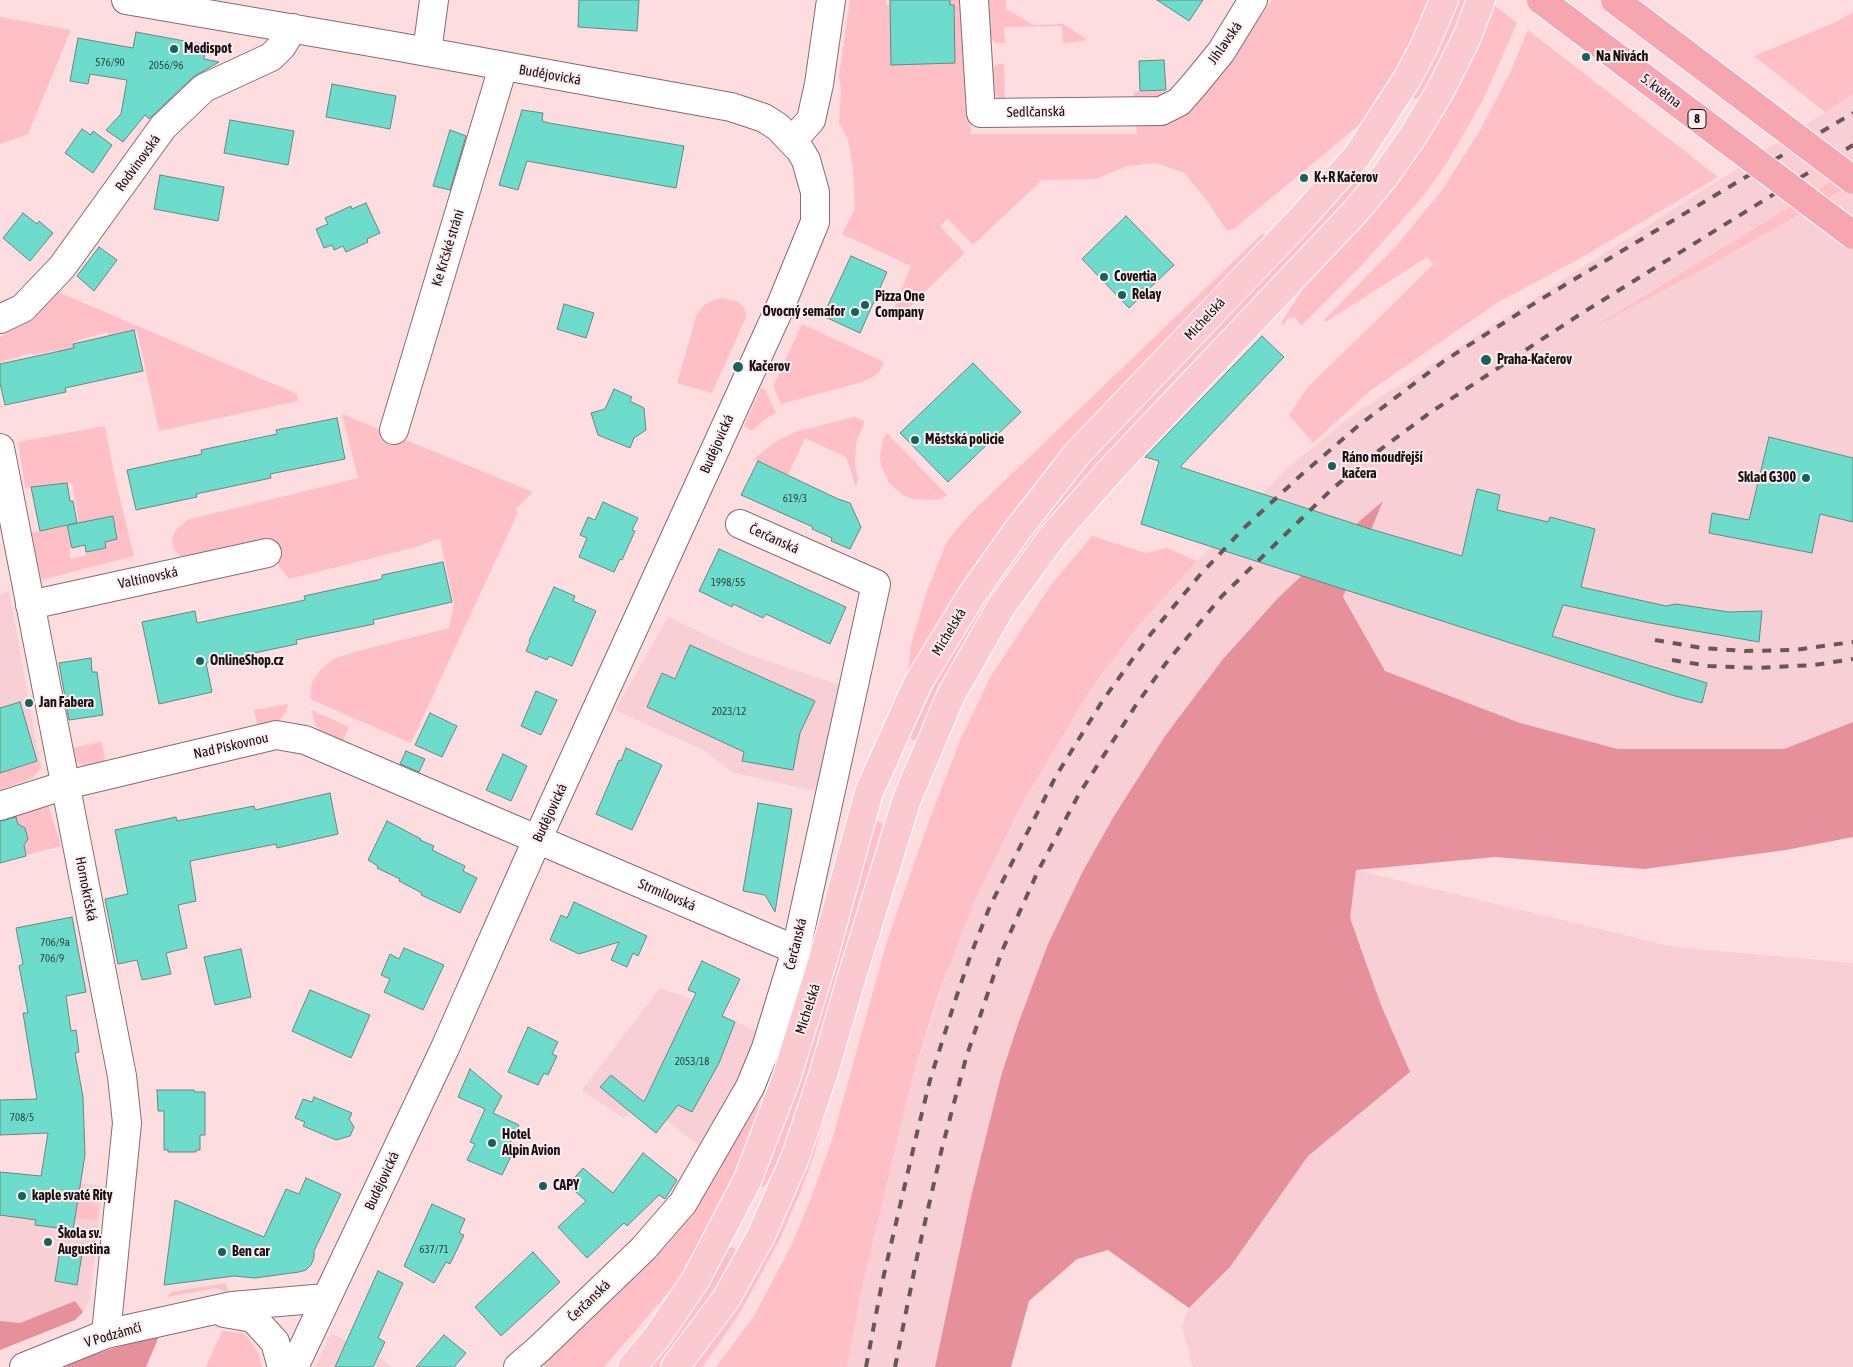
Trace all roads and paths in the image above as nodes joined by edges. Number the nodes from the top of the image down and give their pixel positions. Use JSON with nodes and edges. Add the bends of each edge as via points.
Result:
{"nodes":[{"id":1,"x":434,"y":0,"type":"edge"},
{"id":2,"x":831,"y":0,"type":"edge"},
{"id":3,"x":974,"y":0,"type":"edge"},
{"id":4,"x":1253,"y":0,"type":"edge"},
{"id":5,"x":1444,"y":0,"type":"edge"},
{"id":6,"x":1481,"y":0,"type":"edge"},
{"id":7,"x":1541,"y":0,"type":"edge"},
{"id":8,"x":1615,"y":0,"type":"edge"},
{"id":9,"x":143,"y":1,"type":"edge"},
{"id":10,"x":293,"y":28,"type":"junction"},
{"id":11,"x":427,"y":52,"type":"junction"},
{"id":12,"x":502,"y":67,"type":"junction"},
{"id":13,"x":1194,"y":85,"type":"joint"},
{"id":14,"x":792,"y":141,"type":"junction"},
{"id":15,"x":1853,"y":180,"type":"edge"},
{"id":16,"x":1853,"y":236,"type":"edge"},
{"id":17,"x":0,"y":318,"type":"edge"},
{"id":18,"x":394,"y":430,"type":"dead end"},
{"id":19,"x":0,"y":448,"type":"edge"},
{"id":20,"x":740,"y":524,"type":"dead end"},
{"id":21,"x":266,"y":552,"type":"dead end"},
{"id":22,"x":30,"y":605,"type":"junction"},
{"id":23,"x":66,"y":785,"type":"junction"},
{"id":24,"x":0,"y":806,"type":"edge"},
{"id":25,"x":537,"y":840,"type":"junction"},
{"id":26,"x":796,"y":950,"type":"junction"},
{"id":27,"x":326,"y":1298,"type":"junction"},
{"id":28,"x":205,"y":1312,"type":"junction"},
{"id":29,"x":106,"y":1334,"type":"junction"},
{"id":30,"x":24,"y":1367,"type":"edge"},
{"id":31,"x":282,"y":1367,"type":"edge"},
{"id":32,"x":294,"y":1367,"type":"edge"},
{"id":33,"x":518,"y":1367,"type":"edge"},
{"id":34,"x":632,"y":1367,"type":"edge"},
{"id":35,"x":675,"y":1367,"type":"edge"}],
"edges":[{"from":1,"to":11,"type":"street"},
{"from":2,"to":14,"type":"street","via":[[811,120]]},
{"from":3,"to":13,"type":"street","name":"Sedlčanská","via":[[981,113],[1161,111],[1179,102]]},
{"from":4,"to":13,"type":"street","name":"Jihlavská","via":[[1221,52]]},
{"from":5,"to":34,"type":"main road","name":"Michelská","via":[[1407,79],[1357,156],[1077,454],[971,596],[923,675],[869,792],[785,1082],[747,1181],[696,1279],[657,1337]]},
{"from":6,"to":35,"type":"main road","via":[[1440,92],[1385,176],[1354,213],[1109,472],[1052,537],[1001,607],[951,695],[906,799],[824,1075],[795,1158],[761,1236],[726,1299]]},
{"from":7,"to":16,"type":"highway","name":"5. května","number":"8","bridge":true},
{"from":8,"to":15,"type":"highway","bridge":true},
{"from":9,"to":10,"type":"street","name":"Budějovická"},
{"from":10,"to":11,"type":"street","name":"Budějovická"},
{"from":10,"to":17,"type":"street","name":"Rodvinovská","via":[[271,57],[204,88],[163,127],[57,274],[23,308]]},
{"from":11,"to":12,"type":"street","name":"Budějovická"},
{"from":12,"to":14,"type":"street","name":"Budějovická","via":[[731,107],[764,118]]},
{"from":12,"to":18,"type":"street","name":"Ke Krčské stráni"},
{"from":14,"to":25,"type":"street","name":"Budějovická","via":[[806,160],[815,192],[815,222],[810,236]]},
{"from":19,"to":22,"type":"street","name":"Hornokrčská"},
{"from":20,"to":26,"type":"street","name":"Čerčanská","via":[[876,584]]},
{"from":21,"to":22,"type":"street","name":"Valtínovská"},
{"from":22,"to":23,"type":"street","name":"Hornokrčská"},
{"from":23,"to":24,"type":"street","name":"Nad Pískovnou"},
{"from":23,"to":25,"type":"street","name":"Nad Pískovnou","via":[[276,735],[305,740]]},
{"from":23,"to":29,"type":"street","name":"Hornokrčská","via":[[122,1076],[127,1123]]},
{"from":25,"to":26,"type":"street","name":"Strmilovská"},
{"from":25,"to":27,"type":"street","name":"Budějovická","via":[[445,1048]]},
{"from":26,"to":33,"type":"street","name":"Čerčanská","via":[[766,1048],[750,1087],[683,1203],[643,1249]]},
{"from":27,"to":28,"type":"street","name":"V Podzámčí","via":[[232,1306]]},
{"from":27,"to":32,"type":"street","name":"Budějovická"},
{"from":28,"to":29,"type":"street","name":"V Podzámčí"},
{"from":28,"to":31,"type":"street","name":"V Podzámčí","via":[[253,1318],[275,1342]]},
{"from":29,"to":30,"type":"street","name":"V Podzámčí"}]}
